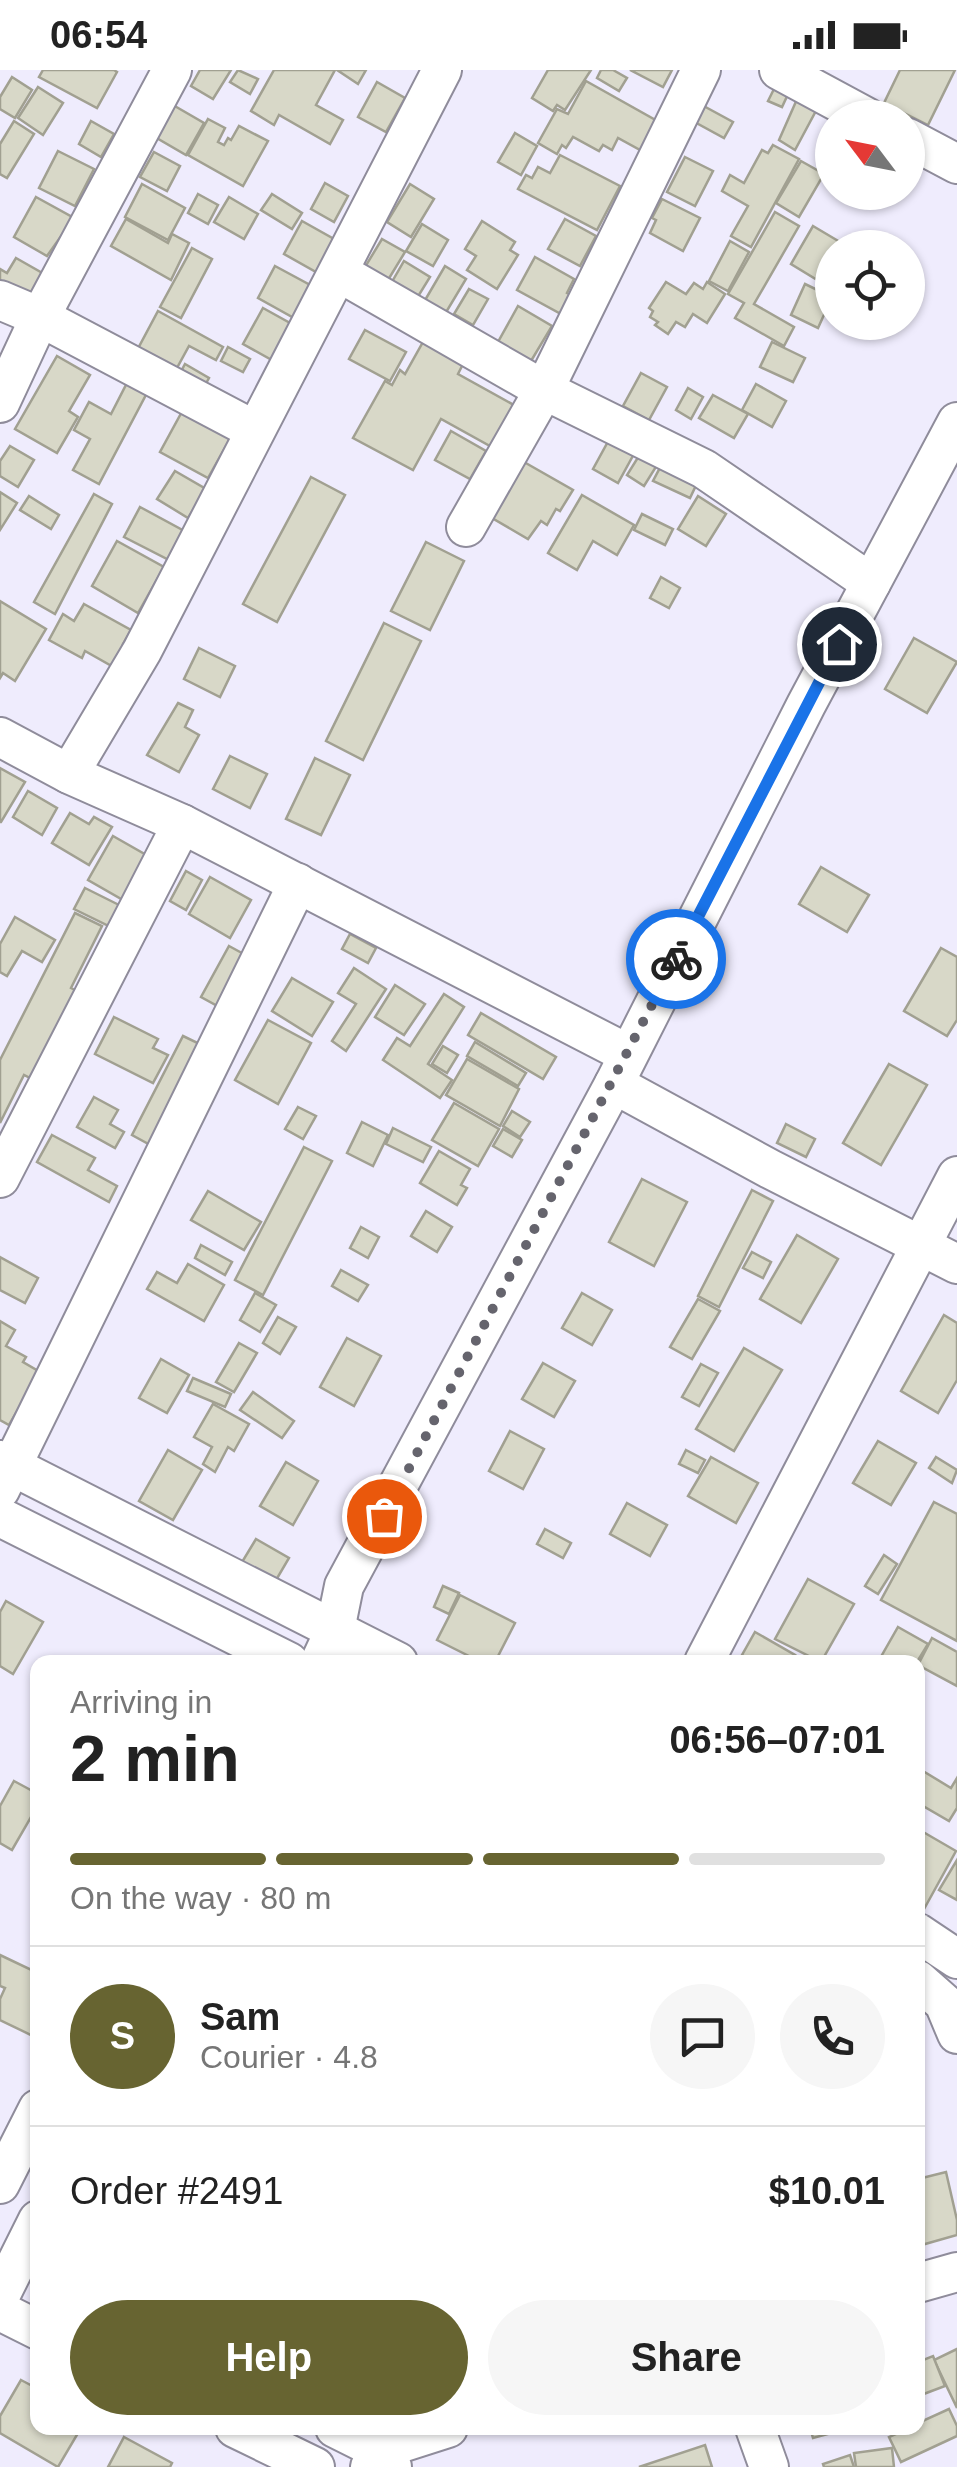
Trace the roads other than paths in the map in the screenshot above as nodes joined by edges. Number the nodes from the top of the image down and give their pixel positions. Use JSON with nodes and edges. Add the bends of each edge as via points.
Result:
{"nodes":[{"id":1,"x":172,"y":70,"type":"edge"},
{"id":2,"x":442,"y":70,"type":"edge"},
{"id":3,"x":701,"y":70,"type":"edge"},
{"id":4,"x":779,"y":70,"type":"edge"},
{"id":5,"x":835,"y":100,"type":"edge"},
{"id":6,"x":925,"y":147,"type":"edge"},
{"id":7,"x":957,"y":164,"type":"edge"},
{"id":8,"x":340,"y":273,"type":"junction"},
{"id":9,"x":0,"y":300,"type":"edge"},
{"id":10,"x":40,"y":317,"type":"junction"},
{"id":11,"x":544,"y":390,"type":"junction"},
{"id":12,"x":0,"y":402,"type":"edge"},
{"id":13,"x":957,"y":422,"type":"edge"},
{"id":14,"x":254,"y":430,"type":"junction"},
{"id":15,"x":466,"y":527,"type":"dead end"},
{"id":16,"x":871,"y":583,"type":"junction"},
{"id":17,"x":0,"y":737,"type":"edge"},
{"id":18,"x":70,"y":774,"type":"junction"},
{"id":19,"x":182,"y":824,"type":"junction"},
{"id":20,"x":298,"y":884,"type":"junction"},
{"id":21,"x":621,"y":1069,"type":"junction"},
{"id":22,"x":957,"y":1176,"type":"edge"},
{"id":23,"x":0,"y":1178,"type":"edge"},
{"id":24,"x":922,"y":1245,"type":"junction"},
{"id":25,"x":957,"y":1264,"type":"edge"},
{"id":26,"x":4,"y":1471,"type":"edge"},
{"id":27,"x":0,"y":1518,"type":"edge"},
{"id":28,"x":344,"y":1586,"type":"junction"},
{"id":29,"x":299,"y":1612,"type":"junction"},
{"id":30,"x":328,"y":1646,"type":"edge"},
{"id":31,"x":267,"y":1655,"type":"edge"},
{"id":32,"x":277,"y":1655,"type":"edge"},
{"id":33,"x":367,"y":1655,"type":"edge"},
{"id":34,"x":708,"y":1655,"type":"edge"},
{"id":35,"x":925,"y":1939,"type":"edge"},
{"id":36,"x":957,"y":1960,"type":"edge"},
{"id":37,"x":925,"y":1986,"type":"edge"},
{"id":38,"x":957,"y":2034,"type":"edge"},
{"id":39,"x":30,"y":2125,"type":"edge"},
{"id":40,"x":0,"y":2184,"type":"edge"},
{"id":41,"x":30,"y":2238,"type":"edge"},
{"id":42,"x":957,"y":2272,"type":"edge"},
{"id":43,"x":13,"y":2275,"type":"edge"},
{"id":44,"x":925,"y":2282,"type":"edge"},
{"id":45,"x":0,"y":2311,"type":"edge"},
{"id":46,"x":30,"y":2326,"type":"edge"},
{"id":47,"x":249,"y":2435,"type":"edge"},
{"id":48,"x":345,"y":2435,"type":"edge"},
{"id":49,"x":434,"y":2435,"type":"edge"},
{"id":50,"x":757,"y":2435,"type":"edge"},
{"id":51,"x":380,"y":2461,"type":"edge"},
{"id":52,"x":315,"y":2467,"type":"edge"},
{"id":53,"x":768,"y":2467,"type":"edge"}],
"edges":[{"from":1,"to":10,"type":"street"},
{"from":2,"to":8,"type":"street"},
{"from":3,"to":11,"type":"street"},
{"from":4,"to":5,"type":"street"},
{"from":6,"to":7,"type":"street"},
{"from":8,"to":11,"type":"street"},
{"from":8,"to":14,"type":"street"},
{"from":9,"to":10,"type":"street"},
{"from":10,"to":12,"type":"street"},
{"from":10,"to":14,"type":"street"},
{"from":11,"to":15,"type":"street"},
{"from":11,"to":16,"type":"street","via":[[704,470]]},
{"from":13,"to":16,"type":"street"},
{"from":14,"to":18,"type":"street","via":[[142,651]]},
{"from":16,"to":21,"type":"street"},
{"from":17,"to":18,"type":"street"},
{"from":18,"to":19,"type":"street"},
{"from":19,"to":20,"type":"street"},
{"from":19,"to":23,"type":"street"},
{"from":20,"to":21,"type":"street"},
{"from":20,"to":26,"type":"street"},
{"from":21,"to":24,"type":"street","via":[[770,1168]]},
{"from":21,"to":28,"type":"street"},
{"from":22,"to":24,"type":"street"},
{"from":24,"to":25,"type":"street"},
{"from":24,"to":34,"type":"street"},
{"from":26,"to":29,"type":"street"},
{"from":27,"to":31,"type":"street"},
{"from":28,"to":29,"type":"street"},
{"from":28,"to":30,"type":"street"},
{"from":29,"to":30,"type":"street"},
{"from":29,"to":32,"type":"street"},
{"from":30,"to":33,"type":"street"},
{"from":35,"to":36,"type":"street"},
{"from":37,"to":38,"type":"street","via":[[944,2003]]},
{"from":39,"to":40,"type":"street"},
{"from":41,"to":43,"type":"street"},
{"from":42,"to":44,"type":"street"},
{"from":45,"to":46,"type":"street"},
{"from":47,"to":52,"type":"street"},
{"from":48,"to":51,"type":"street"},
{"from":49,"to":51,"type":"street"},
{"from":50,"to":53,"type":"street"}]}
